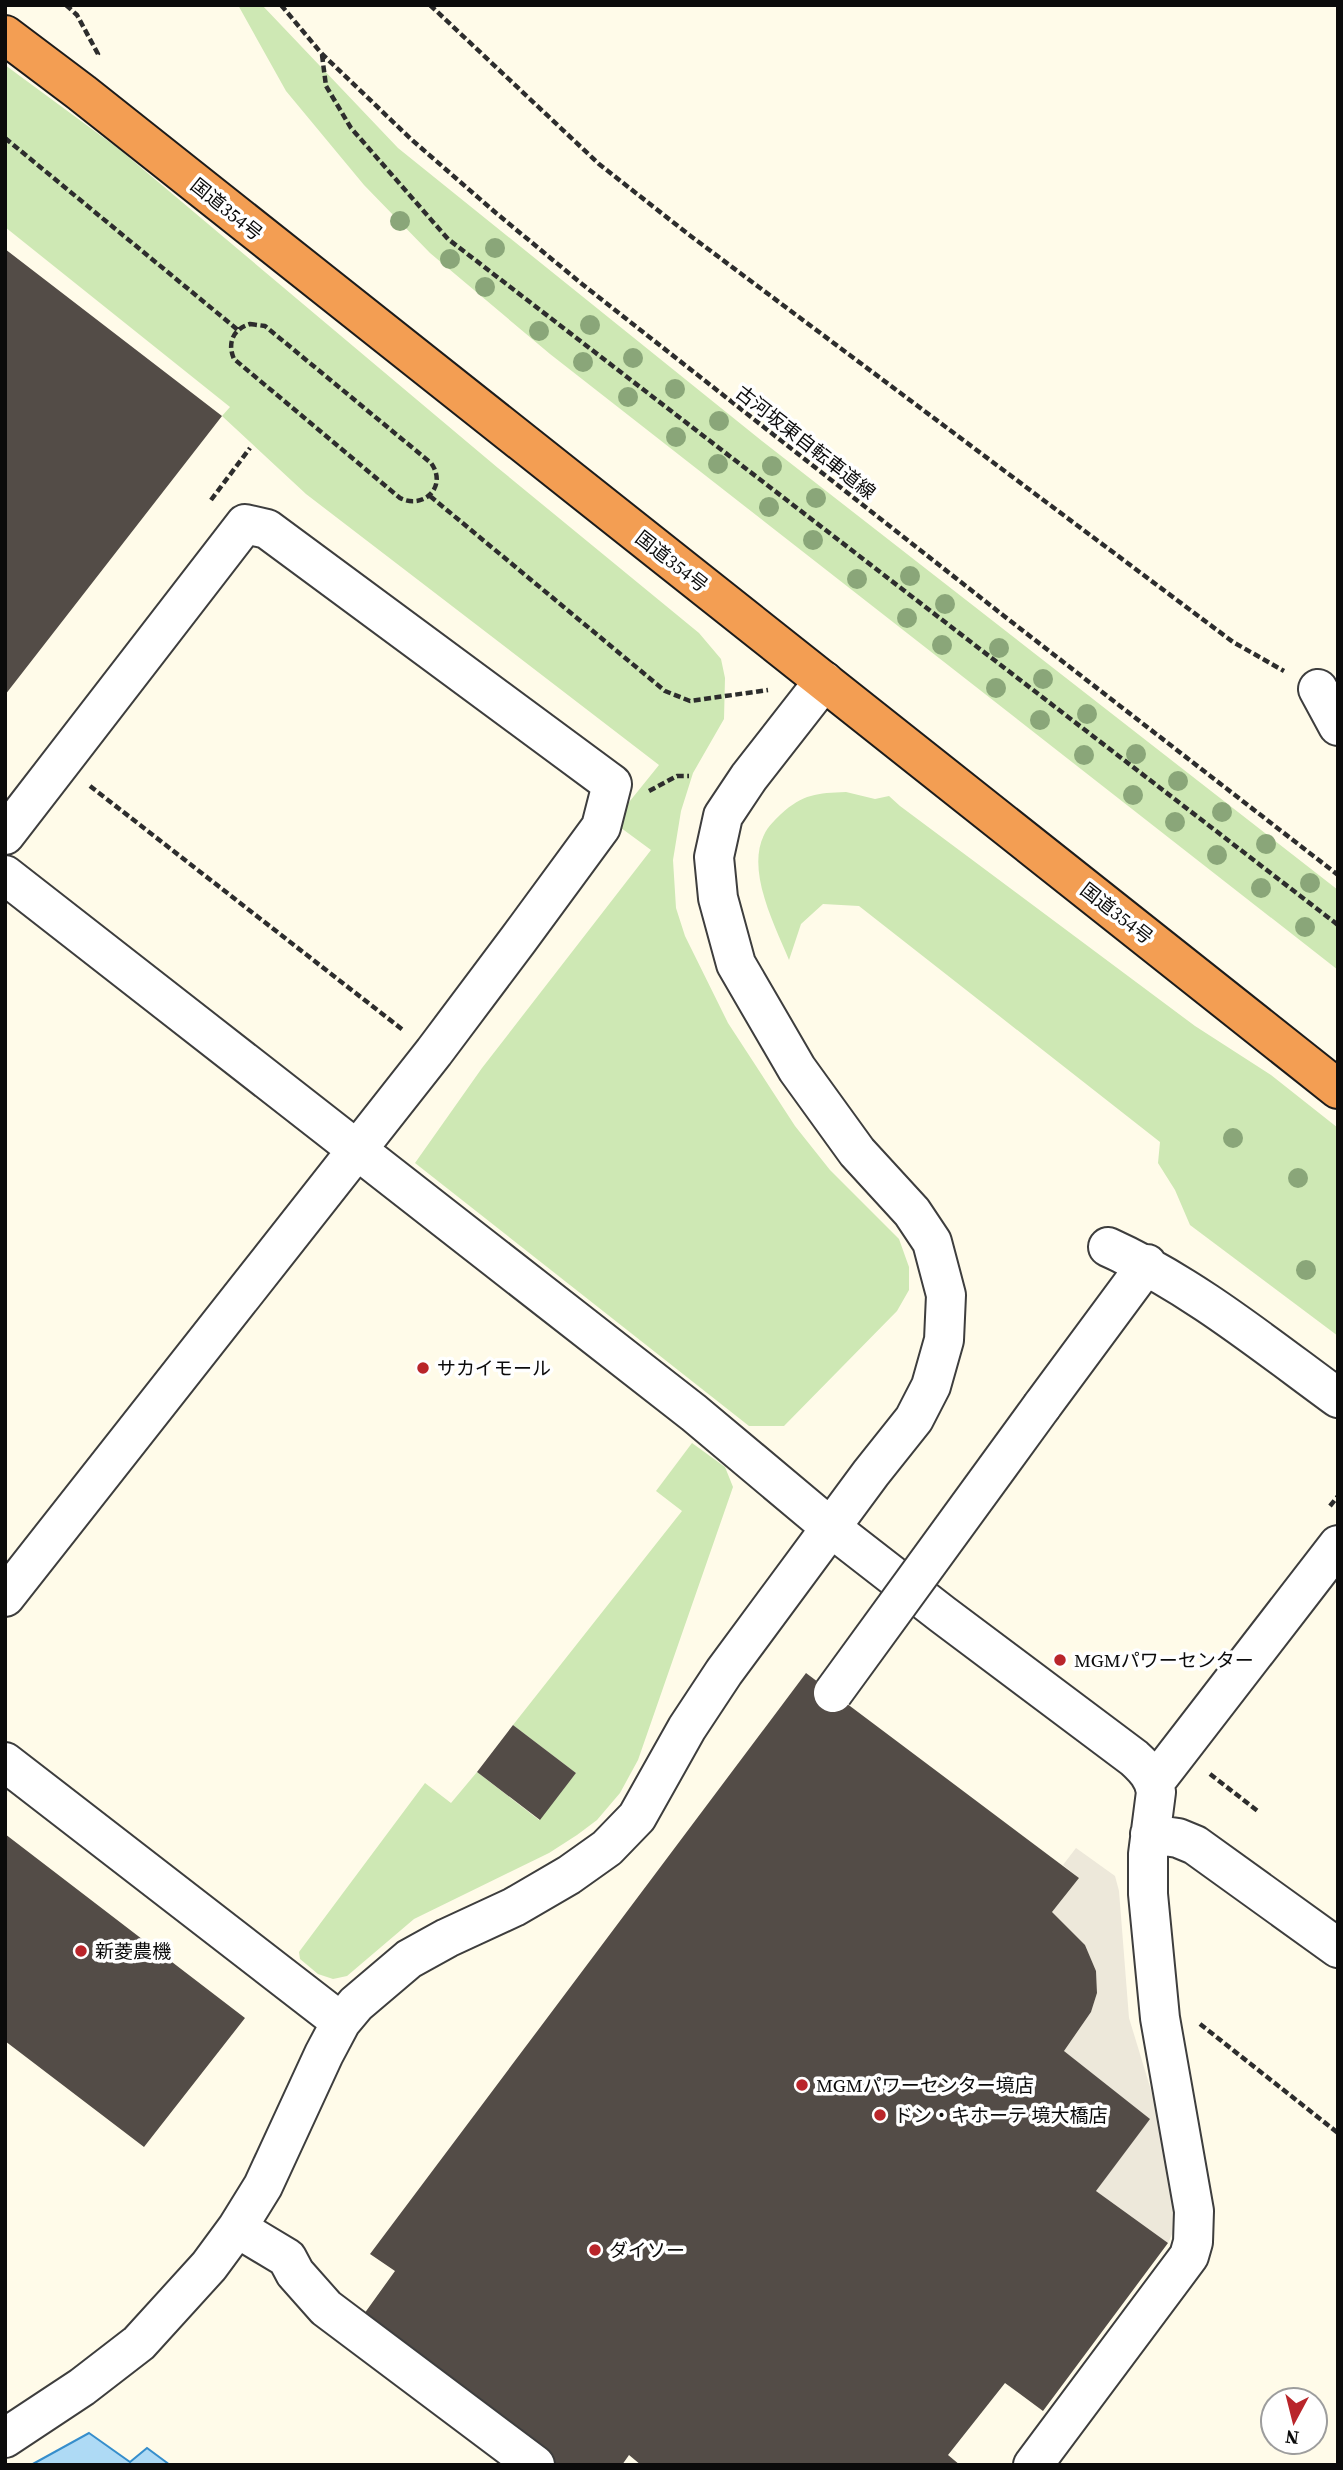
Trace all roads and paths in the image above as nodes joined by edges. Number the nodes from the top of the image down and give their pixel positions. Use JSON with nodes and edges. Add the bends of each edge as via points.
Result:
{"nodes":[{"id":1,"x":281,"y":5,"type":"edge"},
{"id":2,"x":430,"y":5,"type":"edge"},
{"id":3,"x":5,"y":35,"type":"edge"},
{"id":4,"x":322,"y":54,"type":"junction"},
{"id":5,"x":5,"y":138,"type":"edge"},
{"id":6,"x":237,"y":330,"type":"junction"},
{"id":7,"x":430,"y":496,"type":"junction"},
{"id":8,"x":824,"y":681,"type":"junction"},
{"id":9,"x":1318,"y":690,"type":"joint"},
{"id":10,"x":1338,"y":726,"type":"edge"},
{"id":11,"x":689,"y":776,"type":"dead end"},
{"id":12,"x":84,"y":782,"type":"dead end"},
{"id":13,"x":639,"y":796,"type":"dead end"},
{"id":14,"x":5,"y":835,"type":"edge"},
{"id":15,"x":5,"y":875,"type":"edge"},
{"id":16,"x":1338,"y":875,"type":"edge"},
{"id":17,"x":1338,"y":925,"type":"edge"},
{"id":18,"x":407,"y":1033,"type":"dead end"},
{"id":19,"x":1338,"y":1089,"type":"edge"},
{"id":20,"x":357,"y":1150,"type":"junction"},
{"id":21,"x":1108,"y":1247,"type":"dead end"},
{"id":22,"x":1147,"y":1264,"type":"junction"},
{"id":23,"x":1338,"y":1398,"type":"edge"},
{"id":24,"x":1338,"y":1496,"type":"edge"},
{"id":25,"x":1329,"y":1507,"type":"dead end"},
{"id":26,"x":830,"y":1527,"type":"junction"},
{"id":27,"x":1338,"y":1545,"type":"edge"},
{"id":28,"x":5,"y":1597,"type":"edge"},
{"id":29,"x":833,"y":1693,"type":"dead end"},
{"id":30,"x":5,"y":1762,"type":"edge"},
{"id":31,"x":1209,"y":1773,"type":"dead end"},
{"id":32,"x":1154,"y":1782,"type":"junction"},
{"id":33,"x":1259,"y":1812,"type":"dead end"},
{"id":34,"x":1150,"y":1834,"type":"junction"},
{"id":35,"x":1338,"y":1948,"type":"edge"},
{"id":36,"x":1191,"y":2017,"type":"dead end"},
{"id":37,"x":341,"y":2022,"type":"junction"},
{"id":38,"x":1338,"y":2133,"type":"edge"},
{"id":39,"x":237,"y":2228,"type":"junction"},
{"id":40,"x":5,"y":2438,"type":"edge"},
{"id":41,"x":535,"y":2465,"type":"edge"},
{"id":42,"x":1033,"y":2465,"type":"edge"}],
"edges":[{"from":1,"to":4,"type":"path","name":"古河坂東自転車道線"},
{"from":2,"to":9,"type":"path","via":[[599,164],[688,234],[1233,642]]},
{"from":3,"to":8,"type":"highway","name":"国道354号"},
{"from":4,"to":16,"type":"path","name":"古河坂東自転車道線","via":[[423,149],[582,284]]},
{"from":4,"to":17,"type":"path","via":[[326,86],[351,128],[448,239]]},
{"from":5,"to":6,"type":"path"},
{"from":6,"to":7,"type":"path","via":[[231,344],[234,359],[400,498],[415,502]]},
{"from":6,"to":7,"type":"path","via":[[250,324],[265,326],[430,463],[437,476]]},
{"from":7,"to":8,"type":"path","via":[[665,691],[690,701]]},
{"from":8,"to":19,"type":"highway","name":"国道354号"},
{"from":8,"to":26,"type":"street","via":[[723,816],[714,857],[718,898],[736,964],[797,1069],[857,1152],[912,1212],[932,1242],[946,1295],[944,1340],[932,1386],[914,1419]]},
{"from":9,"to":10,"type":"street"},
{"from":11,"to":13,"type":"path","via":[[677,776]]},
{"from":12,"to":18,"type":"path"},
{"from":14,"to":20,"type":"street","via":[[244,524],[267,529],[612,784],[601,827]]},
{"from":15,"to":20,"type":"street"},
{"from":20,"to":26,"type":"street","via":[[694,1413]]},
{"from":20,"to":28,"type":"street"},
{"from":21,"to":22,"type":"street"},
{"from":22,"to":23,"type":"street"},
{"from":22,"to":29,"type":"street","bridge":true},
{"from":24,"to":25,"type":"path"},
{"from":26,"to":32,"type":"street","via":[[1134,1758]]},
{"from":26,"to":37,"type":"street","via":[[724,1672],[636,1817],[607,1848],[514,1907],[409,1959]]},
{"from":27,"to":32,"type":"street"},
{"from":30,"to":37,"type":"street"},
{"from":31,"to":33,"type":"path"},
{"from":32,"to":34,"type":"street"},
{"from":34,"to":35,"type":"street","via":[[1195,1845]]},
{"from":34,"to":42,"type":"street","via":[[1148,1894],[1160,2018],[1194,2211],[1193,2242],[1189,2256]]},
{"from":36,"to":38,"type":"path"},
{"from":37,"to":39,"type":"street","via":[[263,2186]]},
{"from":39,"to":40,"type":"street","via":[[139,2343]]},
{"from":39,"to":41,"type":"street","via":[[287,2258],[326,2308]]}]}
